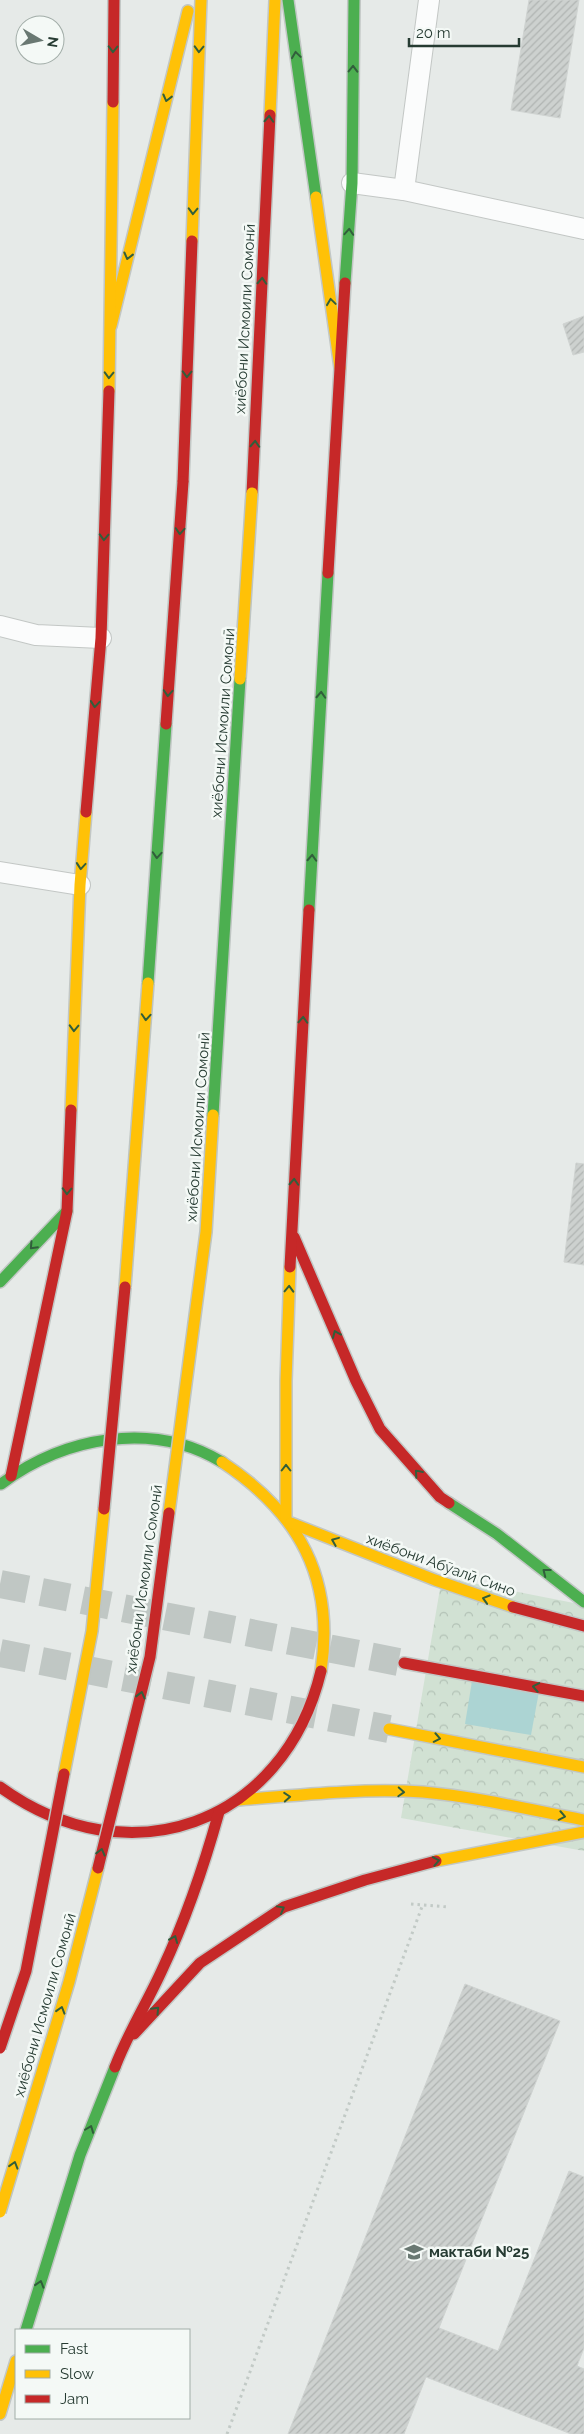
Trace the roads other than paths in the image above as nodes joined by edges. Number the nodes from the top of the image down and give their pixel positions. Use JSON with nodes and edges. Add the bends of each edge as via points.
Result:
{"nodes":[{"id":1,"x":114,"y":0,"type":"edge"},
{"id":2,"x":191,"y":0,"type":"edge"},
{"id":3,"x":201,"y":0,"type":"edge"},
{"id":4,"x":275,"y":0,"type":"edge"},
{"id":5,"x":288,"y":0,"type":"edge"},
{"id":6,"x":354,"y":0,"type":"edge"},
{"id":7,"x":428,"y":0,"type":"edge"},
{"id":8,"x":352,"y":183,"type":"junction"},
{"id":9,"x":404,"y":190,"type":"junction"},
{"id":10,"x":584,"y":229,"type":"edge"},
{"id":11,"x":111,"y":326,"type":"junction"},
{"id":12,"x":340,"y":368,"type":"junction"},
{"id":13,"x":0,"y":626,"type":"edge"},
{"id":14,"x":101,"y":638,"type":"junction"},
{"id":15,"x":0,"y":872,"type":"edge"},
{"id":16,"x":80,"y":885,"type":"junction"},
{"id":17,"x":67,"y":1211,"type":"junction"},
{"id":18,"x":291,"y":1231,"type":"junction"},
{"id":19,"x":0,"y":1282,"type":"edge"},
{"id":20,"x":11,"y":1476,"type":"junction"},
{"id":21,"x":0,"y":1485,"type":"edge"},
{"id":22,"x":289,"y":1520,"type":"junction"},
{"id":23,"x":584,"y":1602,"type":"edge"},
{"id":24,"x":584,"y":1626,"type":"edge"},
{"id":25,"x":404,"y":1663,"type":"tunnel mouth"},
{"id":26,"x":584,"y":1696,"type":"edge"},
{"id":27,"x":389,"y":1728,"type":"tunnel mouth"},
{"id":28,"x":584,"y":1767,"type":"edge"},
{"id":29,"x":0,"y":1787,"type":"edge"},
{"id":30,"x":238,"y":1800,"type":"junction"},
{"id":31,"x":219,"y":1812,"type":"junction"},
{"id":32,"x":584,"y":1820,"type":"edge"},
{"id":33,"x":584,"y":1832,"type":"edge"},
{"id":34,"x":123,"y":2046,"type":"junction"},
{"id":35,"x":0,"y":2048,"type":"edge"},
{"id":36,"x":0,"y":2212,"type":"edge"},
{"id":37,"x":26,"y":2329,"type":"edge"},
{"id":38,"x":15,"y":2364,"type":"edge"},
{"id":39,"x":0,"y":2414,"type":"edge"}],
"edges":[{"from":1,"to":11,"type":"main road","one_way":true},
{"from":2,"to":11,"type":"main road","one_way":true},
{"from":3,"to":35,"type":"main road","name":"хиёбони Исмоили Сомонӣ","one_way":true,"bridge":true,"via":[[183,482],[132,1208],[92,1631],[26,1971]]},
{"from":36,"to":4,"type":"main road","name":"хиёбони Исмоили Сомонӣ","one_way":true,"bridge":true,"via":[[69,1982],[150,1658],[206,1232],[252,492]]},
{"from":12,"to":5,"type":"main road","one_way":true},
{"from":8,"to":6,"type":"main road","one_way":true},
{"from":7,"to":9,"type":"lane"},
{"from":8,"to":9,"type":"lane"},
{"from":12,"to":8,"type":"main road","one_way":true},
{"from":9,"to":10,"type":"lane"},
{"from":11,"to":14,"type":"main road","one_way":true},
{"from":18,"to":12,"type":"main road","one_way":true},
{"from":13,"to":14,"type":"lane","via":[[36,636]]},
{"from":14,"to":16,"type":"main road","one_way":true},
{"from":15,"to":16,"type":"lane"},
{"from":16,"to":17,"type":"main road","one_way":true},
{"from":17,"to":19,"type":"main road","one_way":true},
{"from":17,"to":20,"type":"main road"},
{"from":22,"to":18,"type":"main road","one_way":true,"via":[[286,1380]]},
{"from":23,"to":18,"type":"main road","one_way":true,"via":[[496,1534],[440,1497],[380,1429]]},
{"from":20,"to":21,"type":"main road"},
{"from":20,"to":22,"type":"main road","via":[[56,1451],[106,1438],[157,1439],[207,1453],[251,1480]]},
{"from":24,"to":22,"type":"main road","name":"хиёбони Абӯалӣ Сино","one_way":true,"via":[[452,1588]]},
{"from":22,"to":30,"type":"main road","via":[[314,1570],[325,1621],[322,1673],[306,1722],[287,1751],[277,1766]]},
{"from":26,"to":25,"type":"main road","one_way":true},
{"from":27,"to":28,"type":"main road","one_way":true},
{"from":29,"to":31,"type":"main road","via":[[51,1819],[106,1834],[164,1831]]},
{"from":30,"to":31,"type":"main road"},
{"from":30,"to":32,"type":"main road","one_way":true,"via":[[397,1792],[448,1795]]},
{"from":34,"to":31,"type":"main road","one_way":true,"via":[[169,1953],[202,1873]]},
{"from":34,"to":33,"type":"main road","one_way":true,"via":[[200,1963],[284,1906],[428,1863]]},
{"from":37,"to":34,"type":"main road","one_way":true,"via":[[80,2155]]},
{"from":38,"to":39,"type":"main road"}]}
